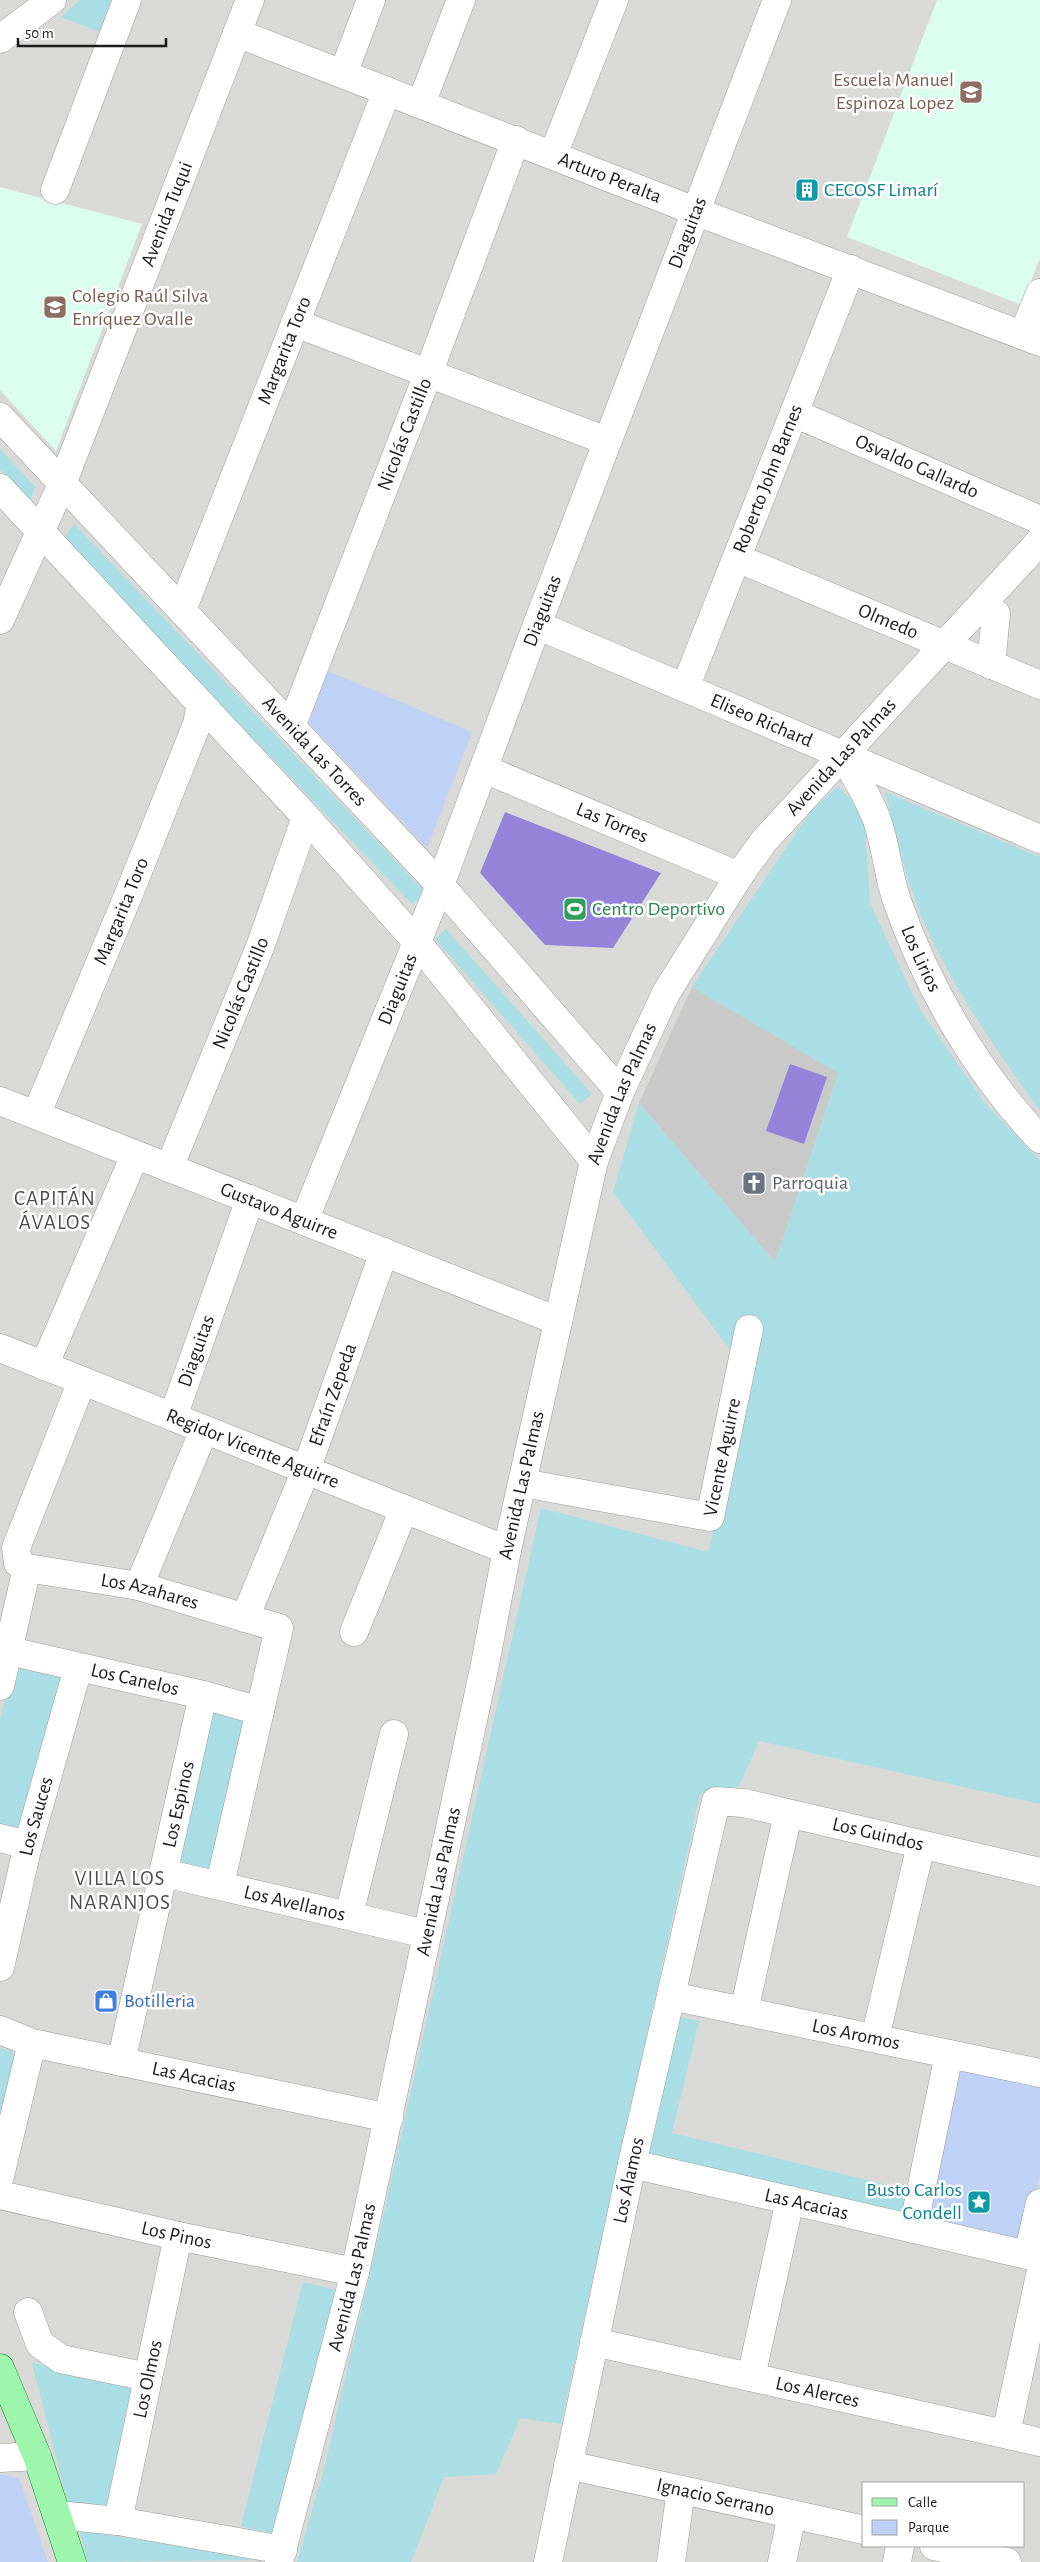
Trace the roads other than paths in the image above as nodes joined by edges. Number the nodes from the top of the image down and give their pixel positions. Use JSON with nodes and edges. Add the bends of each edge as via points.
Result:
{"nodes":[{"id":1,"x":52,"y":0,"type":"edge"},
{"id":2,"x":127,"y":0,"type":"edge"},
{"id":3,"x":250,"y":0,"type":"edge"},
{"id":4,"x":371,"y":0,"type":"edge"},
{"id":5,"x":461,"y":0,"type":"edge"},
{"id":6,"x":614,"y":0,"type":"edge"},
{"id":7,"x":778,"y":0,"type":"edge"},
{"id":8,"x":238,"y":33,"type":"junction"},
{"id":9,"x":0,"y":39,"type":"edge"},
{"id":10,"x":343,"y":74,"type":"junction"},
{"id":11,"x":387,"y":91,"type":"junction"},
{"id":12,"x":420,"y":104,"type":"junction"},
{"id":13,"x":516,"y":140,"type":"junction"},
{"id":14,"x":553,"y":155,"type":"junction"},
{"id":15,"x":55,"y":190,"type":"dead end"},
{"id":16,"x":695,"y":211,"type":"junction"},
{"id":17,"x":851,"y":269,"type":"junction"},
{"id":18,"x":1040,"y":293,"type":"edge"},
{"id":19,"x":295,"y":323,"type":"junction"},
{"id":20,"x":1032,"y":339,"type":"edge"},
{"id":21,"x":428,"y":374,"type":"junction"},
{"id":22,"x":794,"y":413,"type":"junction"},
{"id":23,"x":0,"y":418,"type":"edge"},
{"id":24,"x":608,"y":441,"type":"junction"},
{"id":25,"x":62,"y":484,"type":"junction"},
{"id":26,"x":0,"y":488,"type":"edge"},
{"id":27,"x":1040,"y":520,"type":"edge"},
{"id":28,"x":40,"y":532,"type":"junction"},
{"id":29,"x":1040,"y":541,"type":"edge"},
{"id":30,"x":737,"y":558,"type":"junction"},
{"id":31,"x":182,"y":610,"type":"junction"},
{"id":32,"x":996,"y":614,"type":"dead end"},
{"id":33,"x":0,"y":620,"type":"edge"},
{"id":34,"x":537,"y":625,"type":"junction"},
{"id":35,"x":944,"y":646,"type":"junction"},
{"id":36,"x":991,"y":665,"type":"junction"},
{"id":37,"x":1040,"y":685,"type":"edge"},
{"id":38,"x":685,"y":688,"type":"junction"},
{"id":39,"x":201,"y":704,"type":"junction"},
{"id":40,"x":291,"y":727,"type":"junction"},
{"id":41,"x":844,"y":756,"type":"junction"},
{"id":42,"x":484,"y":769,"type":"junction"},
{"id":43,"x":306,"y":816,"type":"junction"},
{"id":44,"x":1040,"y":839,"type":"edge"},
{"id":45,"x":739,"y":876,"type":"junction"},
{"id":46,"x":440,"y":885,"type":"junction"},
{"id":47,"x":416,"y":941,"type":"junction"},
{"id":48,"x":620,"y":1092,"type":"junction"},
{"id":49,"x":0,"y":1101,"type":"edge"},
{"id":50,"x":36,"y":1115,"type":"junction"},
{"id":51,"x":1040,"y":1139,"type":"edge"},
{"id":52,"x":136,"y":1154,"type":"junction"},
{"id":53,"x":594,"y":1161,"type":"junction"},
{"id":54,"x":169,"y":1168,"type":"junction"},
{"id":55,"x":250,"y":1199,"type":"junction"},
{"id":56,"x":304,"y":1221,"type":"junction"},
{"id":57,"x":384,"y":1252,"type":"junction"},
{"id":58,"x":558,"y":1321,"type":"junction"},
{"id":59,"x":749,"y":1329,"type":"dead end"},
{"id":60,"x":0,"y":1348,"type":"edge"},
{"id":61,"x":44,"y":1366,"type":"junction"},
{"id":62,"x":82,"y":1381,"type":"junction"},
{"id":63,"x":173,"y":1417,"type":"junction"},
{"id":64,"x":204,"y":1430,"type":"junction"},
{"id":65,"x":306,"y":1470,"type":"junction"},
{"id":66,"x":523,"y":1483,"type":"junction"},
{"id":67,"x":404,"y":1509,"type":"junction"},
{"id":68,"x":506,"y":1550,"type":"junction"},
{"id":69,"x":22,"y":1566,"type":"junction"},
{"id":70,"x":139,"y":1586,"type":"junction"},
{"id":71,"x":245,"y":1618,"type":"junction"},
{"id":72,"x":354,"y":1632,"type":"dead end"},
{"id":73,"x":9,"y":1650,"type":"junction"},
{"id":74,"x":78,"y":1668,"type":"junction"},
{"id":75,"x":0,"y":1686,"type":"edge"},
{"id":76,"x":203,"y":1695,"type":"junction"},
{"id":77,"x":260,"y":1711,"type":"junction"},
{"id":78,"x":394,"y":1734,"type":"dead end"},
{"id":79,"x":716,"y":1801,"type":"joint"},
{"id":80,"x":788,"y":1814,"type":"junction"},
{"id":81,"x":0,"y":1838,"type":"edge"},
{"id":82,"x":28,"y":1845,"type":"junction"},
{"id":83,"x":921,"y":1845,"type":"junction"},
{"id":84,"x":1040,"y":1872,"type":"edge"},
{"id":85,"x":164,"y":1873,"type":"junction"},
{"id":86,"x":220,"y":1884,"type":"junction"},
{"id":87,"x":348,"y":1915,"type":"junction"},
{"id":88,"x":426,"y":1934,"type":"junction"},
{"id":89,"x":0,"y":1966,"type":"edge"},
{"id":90,"x":671,"y":1996,"type":"junction"},
{"id":91,"x":744,"y":2011,"type":"junction"},
{"id":92,"x":0,"y":2030,"type":"edge"},
{"id":93,"x":875,"y":2038,"type":"junction"},
{"id":94,"x":32,"y":2043,"type":"junction"},
{"id":95,"x":949,"y":2054,"type":"junction"},
{"id":96,"x":121,"y":2062,"type":"junction"},
{"id":97,"x":1040,"y":2072,"type":"edge"},
{"id":98,"x":389,"y":2118,"type":"junction"},
{"id":99,"x":632,"y":2164,"type":"junction"},
{"id":100,"x":0,"y":2176,"type":"edge"},
{"id":101,"x":0,"y":2195,"type":"edge"},
{"id":102,"x":790,"y":2200,"type":"junction"},
{"id":103,"x":1040,"y":2203,"type":"edge"},
{"id":104,"x":913,"y":2229,"type":"junction"},
{"id":105,"x":178,"y":2236,"type":"junction"},
{"id":106,"x":1036,"y":2263,"type":"edge"},
{"id":107,"x":355,"y":2272,"type":"junction"},
{"id":108,"x":28,"y":2312,"type":"dead end"},
{"id":109,"x":594,"y":2342,"type":"junction"},
{"id":110,"x":0,"y":2368,"type":"edge"},
{"id":111,"x":148,"y":2377,"type":"junction"},
{"id":112,"x":751,"y":2377,"type":"junction"},
{"id":113,"x":1006,"y":2434,"type":"junction"},
{"id":114,"x":1040,"y":2442,"type":"edge"},
{"id":115,"x":37,"y":2456,"type":"junction"},
{"id":116,"x":0,"y":2458,"type":"edge"},
{"id":117,"x":568,"y":2465,"type":"junction"},
{"id":118,"x":681,"y":2490,"type":"junction"},
{"id":119,"x":792,"y":2514,"type":"junction"},
{"id":120,"x":58,"y":2515,"type":"junction"},
{"id":121,"x":118,"y":2521,"type":"junction"},
{"id":122,"x":862,"y":2530,"type":"edge"},
{"id":123,"x":900,"y":2547,"type":"edge"},
{"id":124,"x":939,"y":2547,"type":"edge"},
{"id":125,"x":281,"y":2556,"type":"edge"},
{"id":126,"x":72,"y":2562,"type":"edge"},
{"id":127,"x":548,"y":2562,"type":"edge"},
{"id":128,"x":671,"y":2562,"type":"edge"},
{"id":129,"x":782,"y":2562,"type":"edge"},
{"id":130,"x":897,"y":2562,"type":"edge"},
{"id":131,"x":1007,"y":2562,"type":"edge"}],
"edges":[{"from":1,"to":9,"type":"street"},
{"from":2,"to":15,"type":"street"},
{"from":3,"to":8,"type":"street","name":"Avenida Tuqui"},
{"from":4,"to":10,"type":"street"},
{"from":5,"to":12,"type":"street"},
{"from":6,"to":14,"type":"street"},
{"from":7,"to":16,"type":"street","name":"Diaguitas"},
{"from":8,"to":10,"type":"street","name":"Arturo Peralta"},
{"from":8,"to":25,"type":"street","name":"Avenida Tuqui"},
{"from":10,"to":11,"type":"street","name":"Arturo Peralta"},
{"from":11,"to":12,"type":"street","name":"Arturo Peralta"},
{"from":11,"to":19,"type":"street","name":"Margarita Toro"},
{"from":12,"to":13,"type":"street","name":"Arturo Peralta"},
{"from":13,"to":14,"type":"street","name":"Arturo Peralta"},
{"from":13,"to":21,"type":"street","name":"Nicolás Castillo"},
{"from":14,"to":16,"type":"street","name":"Arturo Peralta"},
{"from":16,"to":17,"type":"street","name":"Arturo Peralta"},
{"from":16,"to":24,"type":"street","name":"Diaguitas"},
{"from":17,"to":20,"type":"street","name":"Arturo Peralta"},
{"from":17,"to":22,"type":"street","name":"Roberto John Barnes"},
{"from":18,"to":20,"type":"street"},
{"from":19,"to":21,"type":"street"},
{"from":19,"to":31,"type":"street","name":"Margarita Toro"},
{"from":21,"to":24,"type":"street"},
{"from":21,"to":40,"type":"street","name":"Nicolás Castillo"},
{"from":22,"to":27,"type":"street","name":"Osvaldo Gallardo"},
{"from":22,"to":30,"type":"street","name":"Roberto John Barnes"},
{"from":23,"to":25,"type":"street","name":"Avenida Las Torres"},
{"from":24,"to":34,"type":"street","name":"Diaguitas"},
{"from":25,"to":28,"type":"street","name":"Avenida Tuqui"},
{"from":25,"to":31,"type":"street","name":"Avenida Las Torres"},
{"from":26,"to":28,"type":"street"},
{"from":28,"to":33,"type":"street","name":"Avenida Tuqui"},
{"from":28,"to":39,"type":"street"},
{"from":29,"to":35,"type":"street","name":"Avenida Las Palmas"},
{"from":30,"to":35,"type":"street","name":"Olmedo"},
{"from":30,"to":38,"type":"street","name":"Roberto John Barnes"},
{"from":31,"to":40,"type":"street","name":"Avenida Las Torres"},
{"from":32,"to":36,"type":"street"},
{"from":34,"to":38,"type":"street","name":"Eliseo Richard"},
{"from":34,"to":42,"type":"street","name":"Diaguitas"},
{"from":35,"to":36,"type":"street","name":"Olmedo"},
{"from":35,"to":41,"type":"street","name":"Avenida Las Palmas"},
{"from":36,"to":37,"type":"street","name":"Olmedo"},
{"from":38,"to":41,"type":"street","name":"Eliseo Richard"},
{"from":39,"to":43,"type":"street"},
{"from":39,"to":50,"type":"street","name":"Margarita Toro","via":[[197,724],[128,896]]},
{"from":40,"to":46,"type":"street","name":"Avenida Las Torres"},
{"from":41,"to":44,"type":"street","name":"Eliseo Richard"},
{"from":41,"to":45,"type":"street","name":"Avenida Las Palmas","via":[[764,841]]},
{"from":41,"to":51,"type":"street","name":"Los Lirios","via":[[877,820],[896,900],[929,978],[970,1049],[1017,1115]]},
{"from":42,"to":45,"type":"street","name":"Las Torres"},
{"from":42,"to":46,"type":"street","name":"Diaguitas"},
{"from":43,"to":47,"type":"street"},
{"from":43,"to":54,"type":"street","name":"Nicolás Castillo","via":[[260,947]]},
{"from":45,"to":48,"type":"street","name":"Avenida Las Palmas","via":[[666,993]]},
{"from":46,"to":47,"type":"street","name":"Diaguitas"},
{"from":46,"to":48,"type":"street","name":"Avenida Las Torres"},
{"from":47,"to":53,"type":"street"},
{"from":47,"to":56,"type":"street","name":"Diaguitas"},
{"from":48,"to":53,"type":"street","name":"Avenida Las Palmas"},
{"from":49,"to":50,"type":"street","name":"Gustavo Aguirre"},
{"from":50,"to":52,"type":"street","name":"Gustavo Aguirre"},
{"from":52,"to":54,"type":"street","name":"Gustavo Aguirre"},
{"from":52,"to":61,"type":"street"},
{"from":53,"to":58,"type":"street","name":"Avenida Las Palmas"},
{"from":54,"to":55,"type":"street","name":"Gustavo Aguirre"},
{"from":55,"to":56,"type":"street","name":"Gustavo Aguirre"},
{"from":55,"to":63,"type":"street","name":"Diaguitas"},
{"from":56,"to":57,"type":"street","name":"Gustavo Aguirre"},
{"from":57,"to":58,"type":"street","name":"Gustavo Aguirre"},
{"from":57,"to":65,"type":"street","name":"Efraín Zepeda"},
{"from":58,"to":66,"type":"street","name":"Avenida Las Palmas"},
{"from":59,"to":66,"type":"street","name":"Vicente Aguirre","via":[[710,1517]]},
{"from":60,"to":61,"type":"street","name":"Regidor Vicente Aguirre"},
{"from":61,"to":62,"type":"street","name":"Regidor Vicente Aguirre"},
{"from":62,"to":63,"type":"street","name":"Regidor Vicente Aguirre"},
{"from":62,"to":69,"type":"street","via":[[16,1548]]},
{"from":63,"to":64,"type":"street","name":"Regidor Vicente Aguirre"},
{"from":64,"to":65,"type":"street","name":"Regidor Vicente Aguirre"},
{"from":64,"to":70,"type":"street"},
{"from":65,"to":67,"type":"street","name":"Regidor Vicente Aguirre"},
{"from":65,"to":71,"type":"street","name":"Efraín Zepeda"},
{"from":66,"to":68,"type":"street","name":"Avenida Las Palmas"},
{"from":67,"to":68,"type":"street","name":"Regidor Vicente Aguirre"},
{"from":67,"to":72,"type":"street"},
{"from":68,"to":88,"type":"street","name":"Avenida Las Palmas","via":[[485,1664]]},
{"from":69,"to":70,"type":"street","name":"Los Azahares"},
{"from":69,"to":73,"type":"street"},
{"from":70,"to":71,"type":"street","name":"Los Azahares"},
{"from":71,"to":77,"type":"street","name":"Los Azahares","via":[[279,1628]]},
{"from":73,"to":74,"type":"street","name":"Los Canelos"},
{"from":73,"to":75,"type":"street"},
{"from":74,"to":76,"type":"street","name":"Los Canelos"},
{"from":74,"to":82,"type":"street","name":"Los Sauces"},
{"from":76,"to":77,"type":"street","name":"Los Canelos"},
{"from":76,"to":85,"type":"street","name":"Los Espinos"},
{"from":77,"to":86,"type":"street"},
{"from":78,"to":87,"type":"street"},
{"from":79,"to":80,"type":"street","name":"Los Guindos","via":[[744,1803]]},
{"from":79,"to":90,"type":"street","name":"Los Álamos"},
{"from":80,"to":83,"type":"street","name":"Los Guindos"},
{"from":80,"to":91,"type":"street"},
{"from":81,"to":82,"type":"street"},
{"from":82,"to":89,"type":"street","name":"Los Sauces"},
{"from":83,"to":84,"type":"street","name":"Los Guindos"},
{"from":83,"to":93,"type":"street"},
{"from":85,"to":86,"type":"street","name":"Los Avellanos"},
{"from":85,"to":96,"type":"street","name":"Los Espinos"},
{"from":86,"to":87,"type":"street","name":"Los Avellanos"},
{"from":87,"to":88,"type":"street","name":"Los Avellanos"},
{"from":88,"to":98,"type":"street","name":"Avenida Las Palmas"},
{"from":90,"to":91,"type":"street","name":"Los Aromos"},
{"from":90,"to":99,"type":"street","name":"Los Álamos"},
{"from":91,"to":93,"type":"street","name":"Los Aromos"},
{"from":92,"to":94,"type":"street","name":"Las Acacias"},
{"from":93,"to":95,"type":"street","name":"Los Aromos"},
{"from":94,"to":96,"type":"street","name":"Las Acacias"},
{"from":94,"to":100,"type":"street"},
{"from":95,"to":97,"type":"street","name":"Los Aromos"},
{"from":95,"to":104,"type":"street"},
{"from":96,"to":98,"type":"street","name":"Las Acacias"},
{"from":98,"to":107,"type":"street","name":"Avenida Las Palmas"},
{"from":99,"to":102,"type":"street","name":"Las Acacias"},
{"from":99,"to":109,"type":"street","name":"Los Álamos"},
{"from":101,"to":105,"type":"street","name":"Los Pinos"},
{"from":102,"to":104,"type":"street","name":"Las Acacias"},
{"from":102,"to":112,"type":"street"},
{"from":103,"to":106,"type":"street"},
{"from":104,"to":106,"type":"street","name":"Las Acacias"},
{"from":105,"to":107,"type":"street","name":"Los Pinos"},
{"from":105,"to":111,"type":"street","name":"Los Olmos"},
{"from":106,"to":113,"type":"street"},
{"from":107,"to":125,"type":"street","name":"Avenida Las Palmas"},
{"from":108,"to":111,"type":"street","via":[[40,2344],[61,2359]]},
{"from":109,"to":112,"type":"street","name":"Los Alerces"},
{"from":109,"to":117,"type":"street","name":"Los Álamos"},
{"from":110,"to":115,"type":"main road"},
{"from":111,"to":121,"type":"street","name":"Los Olmos"},
{"from":112,"to":113,"type":"street","name":"Los Alerces"},
{"from":113,"to":114,"type":"street","name":"Los Alerces"},
{"from":115,"to":116,"type":"street"},
{"from":115,"to":120,"type":"main road"},
{"from":117,"to":118,"type":"street","name":"Ignacio Serrano"},
{"from":117,"to":127,"type":"street","name":"Los Álamos"},
{"from":118,"to":119,"type":"street","name":"Ignacio Serrano"},
{"from":118,"to":128,"type":"street"},
{"from":119,"to":122,"type":"street","name":"Ignacio Serrano"},
{"from":119,"to":129,"type":"street"},
{"from":120,"to":121,"type":"street"},
{"from":120,"to":126,"type":"main road"},
{"from":121,"to":125,"type":"street"},
{"from":123,"to":130,"type":"street"},
{"from":124,"to":131,"type":"street"}]}
